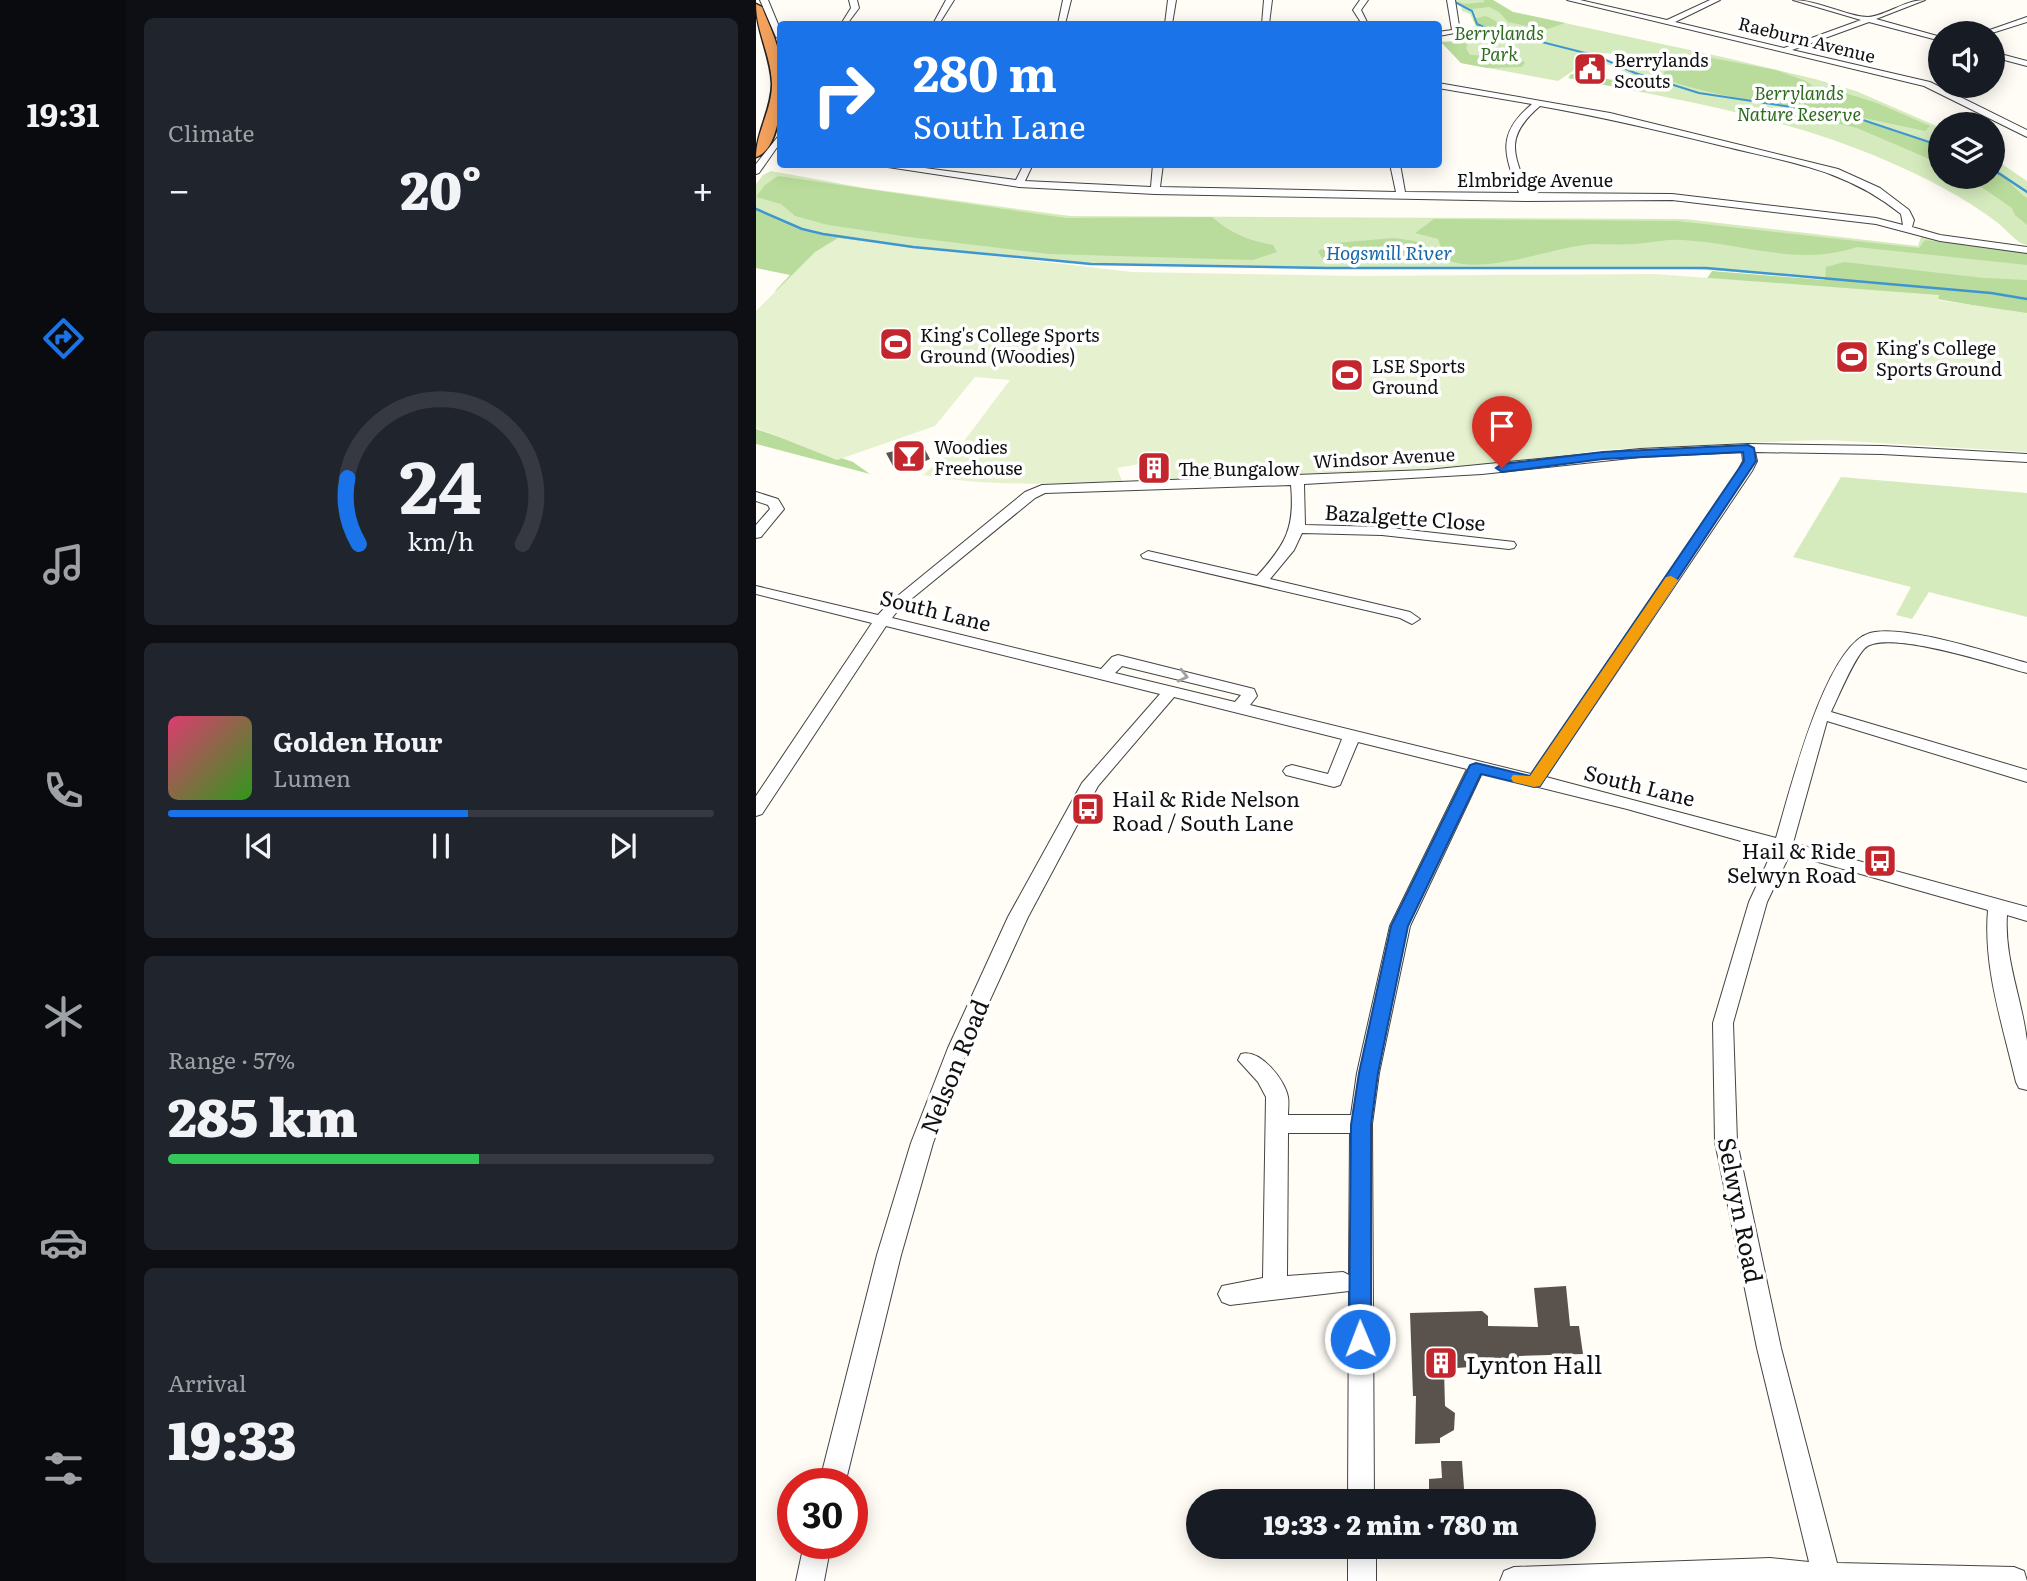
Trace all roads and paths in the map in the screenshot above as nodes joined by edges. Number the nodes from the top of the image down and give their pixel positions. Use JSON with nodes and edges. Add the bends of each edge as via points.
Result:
{"nodes":[{"id":1,"x":764,"y":0,"type":"edge"},
{"id":2,"x":853,"y":0,"type":"edge"},
{"id":3,"x":950,"y":0,"type":"edge"},
{"id":4,"x":1067,"y":0,"type":"edge"},
{"id":5,"x":1172,"y":0,"type":"edge"},
{"id":6,"x":1268,"y":0,"type":"edge"},
{"id":7,"x":1364,"y":0,"type":"edge"},
{"id":8,"x":1574,"y":0,"type":"edge"},
{"id":9,"x":1797,"y":0,"type":"edge"},
{"id":10,"x":1921,"y":0,"type":"edge"},
{"id":11,"x":1451,"y":1,"type":"edge"},
{"id":12,"x":1711,"y":1,"type":"edge"},
{"id":13,"x":756,"y":8,"type":"edge"},
{"id":14,"x":2027,"y":19,"type":"edge"},
{"id":15,"x":1867,"y":20,"type":"junction"},
{"id":16,"x":846,"y":21,"type":"edge"},
{"id":17,"x":938,"y":21,"type":"edge"},
{"id":18,"x":1062,"y":21,"type":"edge"},
{"id":19,"x":1168,"y":21,"type":"edge"},
{"id":20,"x":1266,"y":21,"type":"edge"},
{"id":21,"x":1363,"y":21,"type":"edge"},
{"id":22,"x":1670,"y":22,"type":"junction"},
{"id":23,"x":2005,"y":26,"type":"edge"},
{"id":24,"x":777,"y":30,"type":"edge"},
{"id":25,"x":1442,"y":34,"type":"edge"},
{"id":26,"x":1928,"y":36,"type":"edge"},
{"id":27,"x":756,"y":42,"type":"edge"},
{"id":28,"x":1786,"y":49,"type":"junction"},
{"id":29,"x":2005,"y":58,"type":"edge"},
{"id":30,"x":777,"y":64,"type":"edge"},
{"id":31,"x":2027,"y":64,"type":"edge"},
{"id":32,"x":1442,"y":86,"type":"edge"},
{"id":33,"x":764,"y":94,"type":"dead end"},
{"id":34,"x":1540,"y":102,"type":"junction"},
{"id":35,"x":777,"y":106,"type":"edge"},
{"id":36,"x":1985,"y":112,"type":"edge"},
{"id":37,"x":2026,"y":118,"type":"edge"},
{"id":38,"x":2005,"y":119,"type":"edge"},
{"id":39,"x":2005,"y":122,"type":"edge"},
{"id":40,"x":2027,"y":134,"type":"edge"},
{"id":41,"x":777,"y":140,"type":"edge"},
{"id":42,"x":764,"y":152,"type":"edge"},
{"id":43,"x":903,"y":168,"type":"edge"},
{"id":44,"x":1028,"y":168,"type":"edge"},
{"id":45,"x":1158,"y":168,"type":"edge"},
{"id":46,"x":1396,"y":168,"type":"edge"},
{"id":47,"x":756,"y":171,"type":"edge"},
{"id":48,"x":1019,"y":184,"type":"junction"},
{"id":49,"x":1155,"y":191,"type":"junction"},
{"id":50,"x":1401,"y":195,"type":"junction"},
{"id":51,"x":1526,"y":198,"type":"junction"},
{"id":52,"x":1907,"y":228,"type":"junction"},
{"id":53,"x":2027,"y":250,"type":"edge"},
{"id":54,"x":1748,"y":448,"type":"junction"},
{"id":55,"x":2027,"y":458,"type":"edge"},
{"id":56,"x":1297,"y":479,"type":"junction"},
{"id":57,"x":756,"y":496,"type":"edge"},
{"id":58,"x":1298,"y":529,"type":"junction"},
{"id":59,"x":756,"y":534,"type":"edge"},
{"id":60,"x":1509,"y":545,"type":"dead end"},
{"id":61,"x":1148,"y":555,"type":"dead end"},
{"id":62,"x":1259,"y":583,"type":"junction"},
{"id":63,"x":756,"y":590,"type":"edge"},
{"id":64,"x":882,"y":619,"type":"junction"},
{"id":65,"x":1412,"y":619,"type":"dead end"},
{"id":66,"x":2027,"y":668,"type":"edge"},
{"id":67,"x":1104,"y":675,"type":"junction"},
{"id":68,"x":1170,"y":692,"type":"junction"},
{"id":69,"x":1239,"y":708,"type":"junction"},
{"id":70,"x":1821,"y":714,"type":"junction"},
{"id":71,"x":1351,"y":738,"type":"junction"},
{"id":72,"x":1476,"y":768,"type":"junction"},
{"id":73,"x":1292,"y":771,"type":"dead end"},
{"id":74,"x":2027,"y":776,"type":"edge"},
{"id":75,"x":1534,"y":782,"type":"junction"},
{"id":76,"x":756,"y":810,"type":"edge"},
{"id":77,"x":1783,"y":846,"type":"junction"},
{"id":78,"x":1998,"y":907,"type":"junction"},
{"id":79,"x":2027,"y":914,"type":"edge"},
{"id":80,"x":1248,"y":1060,"type":"dead end"},
{"id":81,"x":2027,"y":1082,"type":"edge"},
{"id":82,"x":1278,"y":1125,"type":"junction"},
{"id":83,"x":1361,"y":1125,"type":"junction"},
{"id":84,"x":1343,"y":1283,"type":"dead end"},
{"id":85,"x":1275,"y":1287,"type":"junction"},
{"id":86,"x":1230,"y":1294,"type":"dead end"},
{"id":87,"x":836,"y":1468,"type":"edge"},
{"id":88,"x":1361,"y":1489,"type":"edge"},
{"id":89,"x":815,"y":1559,"type":"edge"},
{"id":90,"x":1362,"y":1559,"type":"edge"},
{"id":91,"x":1827,"y":1577,"type":"junction"},
{"id":92,"x":810,"y":1581,"type":"edge"},
{"id":93,"x":1362,"y":1581,"type":"edge"},
{"id":94,"x":1514,"y":1581,"type":"edge"},
{"id":95,"x":2014,"y":1581,"type":"edge"}],
"edges":[{"from":1,"to":24,"type":"street"},
{"from":2,"to":16,"type":"street","via":[[855,8]]},
{"from":3,"to":17,"type":"street"},
{"from":4,"to":18,"type":"street"},
{"from":5,"to":19,"type":"street"},
{"from":6,"to":20,"type":"street"},
{"from":7,"to":21,"type":"street","via":[[1357,10]]},
{"from":8,"to":22,"type":"street","name":"Raeburn Avenue"},
{"from":9,"to":15,"type":"street"},
{"from":10,"to":15,"type":"street"},
{"from":11,"to":25,"type":"street","via":[[1456,32]]},
{"from":12,"to":22,"type":"street"},
{"from":13,"to":30,"type":"highway"},
{"from":14,"to":23,"type":"street"},
{"from":15,"to":26,"type":"street"},
{"from":15,"to":28,"type":"street"},
{"from":22,"to":28,"type":"street","name":"Raeburn Avenue"},
{"from":27,"to":33,"type":"highway","via":[[765,69]]},
{"from":28,"to":36,"type":"street","name":"Raeburn Avenue","via":[[1927,84]]},
{"from":29,"to":31,"type":"street"},
{"from":32,"to":34,"type":"street"},
{"from":34,"to":51,"type":"street","via":[[1515,126],[1511,138]]},
{"from":34,"to":52,"type":"street","via":[[1835,171],[1890,200],[1905,212]]},
{"from":35,"to":42,"type":"highway"},
{"from":37,"to":38,"type":"street"},
{"from":39,"to":40,"type":"street","name":"Raeburn Avenue"},
{"from":41,"to":42,"type":"street"},
{"from":42,"to":47,"type":"street"},
{"from":43,"to":48,"type":"street","name":"Elmbridge Avenue"},
{"from":44,"to":48,"type":"street"},
{"from":45,"to":49,"type":"street"},
{"from":46,"to":50,"type":"street"},
{"from":48,"to":49,"type":"street","name":"Elmbridge Avenue"},
{"from":49,"to":50,"type":"street","name":"Elmbridge Avenue"},
{"from":50,"to":51,"type":"street","name":"Elmbridge Avenue"},
{"from":51,"to":52,"type":"street","name":"Elmbridge Avenue","via":[[1672,197]]},
{"from":52,"to":53,"type":"street","name":"Elmbridge Avenue","via":[[1940,238]]},
{"from":54,"to":55,"type":"street","name":"Windsor Avenue","via":[[1821,446]]},
{"from":54,"to":56,"type":"street","name":"Windsor Avenue","via":[[1603,456],[1480,470]]},
{"from":54,"to":75,"type":"street","via":[[1750,461],[1745,471]]},
{"from":56,"to":58,"type":"street"},
{"from":56,"to":64,"type":"street","name":"Windsor Avenue","via":[[1037,491]]},
{"from":57,"to":59,"type":"street","via":[[773,502],[777,509]]},
{"from":58,"to":60,"type":"street","name":"Bazalgette Close","via":[[1382,531]]},
{"from":58,"to":62,"type":"street"},
{"from":61,"to":62,"type":"street"},
{"from":62,"to":65,"type":"street"},
{"from":63,"to":64,"type":"street","name":"South Lane"},
{"from":64,"to":67,"type":"street","name":"South Lane"},
{"from":64,"to":76,"type":"street"},
{"from":66,"to":70,"type":"street","name":"Selwyn Road","via":[[1917,639],[1873,637],[1858,645],[1849,658]]},
{"from":67,"to":68,"type":"street","name":"South Lane"},
{"from":67,"to":69,"type":"street","one_way":true,"via":[[1118,660],[1248,692]]},
{"from":68,"to":69,"type":"street","name":"South Lane"},
{"from":68,"to":87,"type":"street","name":"Nelson Road","via":[[1091,783],[1018,918],[958,1048],[922,1143],[889,1255]]},
{"from":69,"to":71,"type":"street","name":"South Lane"},
{"from":70,"to":74,"type":"street"},
{"from":70,"to":77,"type":"street","name":"Selwyn Road"},
{"from":71,"to":72,"type":"street","name":"South Lane"},
{"from":71,"to":73,"type":"street","via":[[1335,781]]},
{"from":72,"to":75,"type":"street","name":"South Lane"},
{"from":72,"to":83,"type":"street","via":[[1399,926]]},
{"from":75,"to":77,"type":"street","name":"South Lane"},
{"from":77,"to":78,"type":"street","name":"South Lane"},
{"from":77,"to":91,"type":"street","name":"Selwyn Road","via":[[1758,902],[1723,1023],[1726,1142],[1769,1348]]},
{"from":78,"to":79,"type":"street","name":"South Lane"},
{"from":78,"to":81,"type":"street","via":[[1998,950]]},
{"from":80,"to":82,"type":"street","via":[[1265,1076],[1277,1097]]},
{"from":82,"to":83,"type":"street"},
{"from":82,"to":85,"type":"street"},
{"from":83,"to":88,"type":"street"},
{"from":84,"to":85,"type":"street"},
{"from":85,"to":86,"type":"street"},
{"from":89,"to":92,"type":"street"},
{"from":90,"to":93,"type":"street"},
{"from":91,"to":94,"type":"street","via":[[1770,1572]]},
{"from":91,"to":95,"type":"street"}]}
